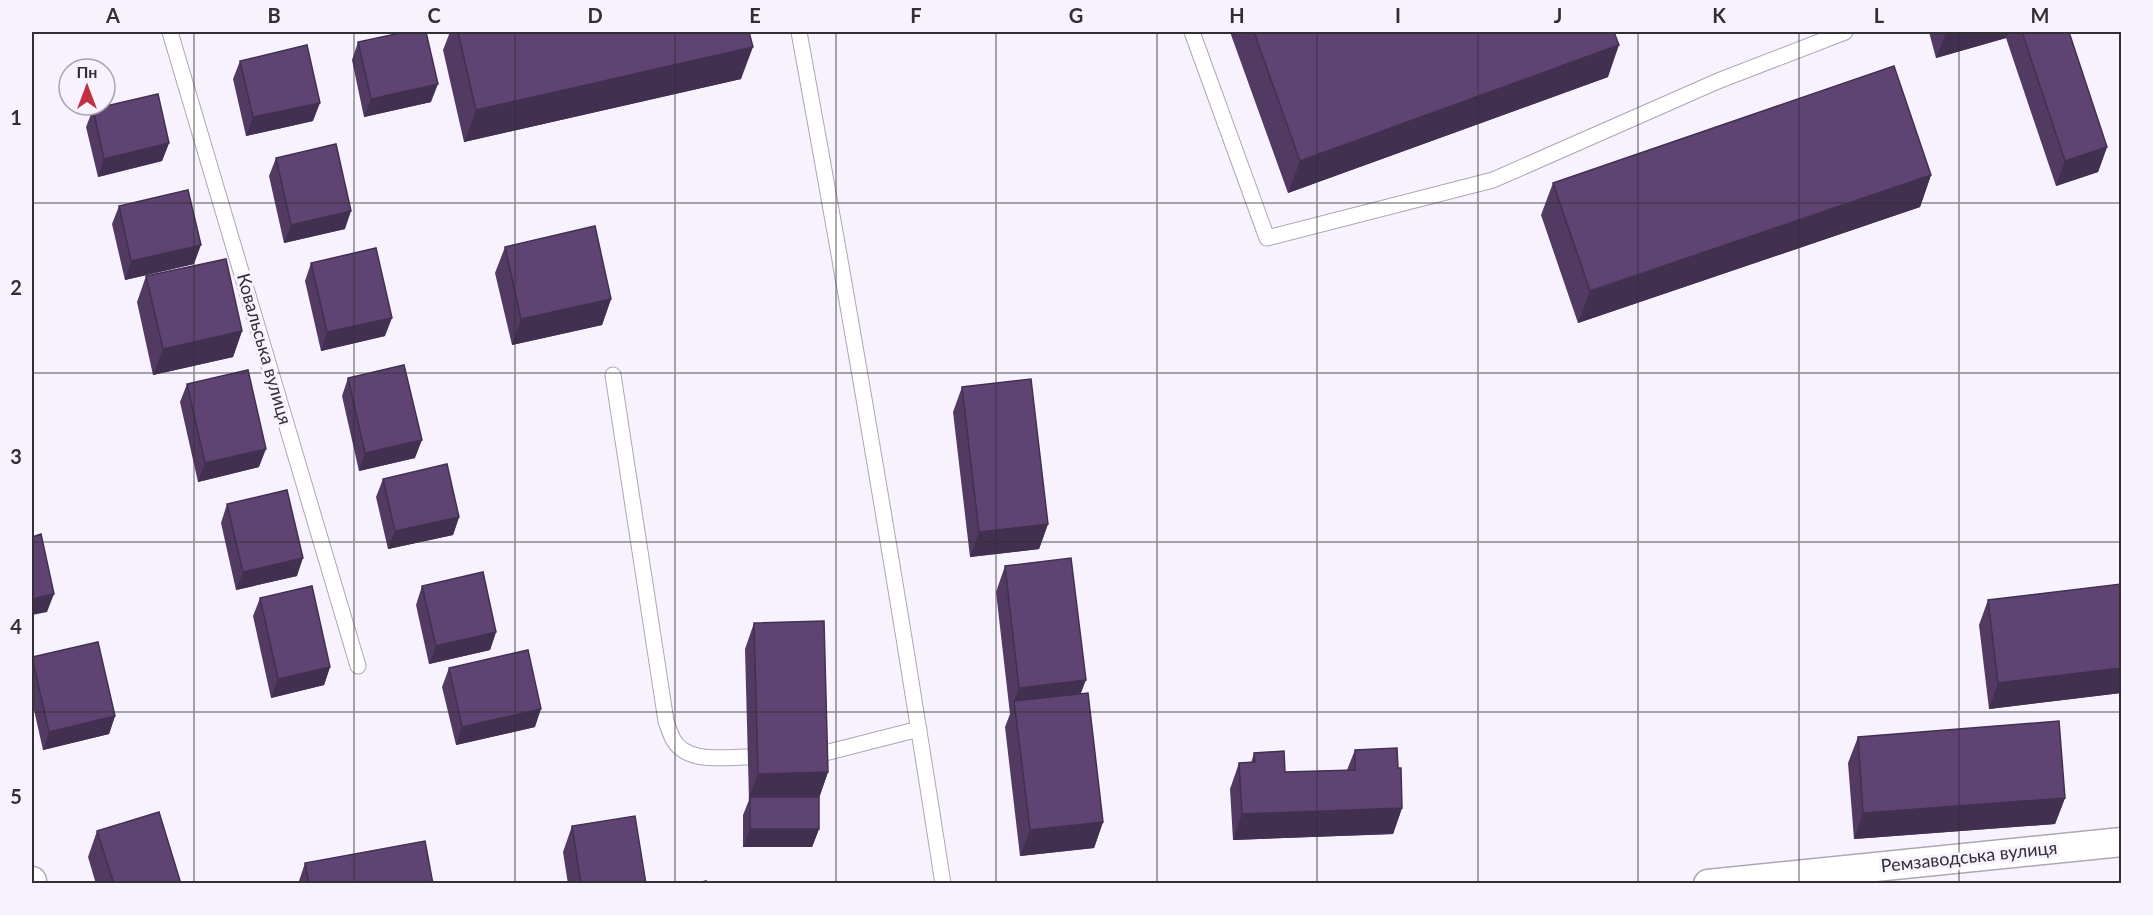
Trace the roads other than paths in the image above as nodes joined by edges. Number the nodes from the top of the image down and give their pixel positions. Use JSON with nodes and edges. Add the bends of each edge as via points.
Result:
{"nodes":[{"id":1,"x":170,"y":32,"type":"edge"},
{"id":2,"x":799,"y":32,"type":"edge"},
{"id":3,"x":1192,"y":32,"type":"edge"},
{"id":4,"x":1845,"y":32,"type":"edge"},
{"id":5,"x":613,"y":375,"type":"dead end"},
{"id":6,"x":358,"y":666,"type":"dead end"},
{"id":7,"x":920,"y":729,"type":"junction"},
{"id":8,"x":817,"y":755,"type":"edge"},
{"id":9,"x":747,"y":757,"type":"dead end"},
{"id":10,"x":2121,"y":842,"type":"edge"},
{"id":11,"x":943,"y":884,"type":"edge"},
{"id":12,"x":1708,"y":884,"type":"edge"}],
"edges":[{"from":1,"to":6,"type":"lane","name":"Ковальська вулиця"},
{"from":2,"to":7,"type":"lane"},
{"from":3,"to":4,"type":"lane","via":[[1267,238],[1493,180],[1718,81]]},
{"from":5,"to":9,"type":"lane","via":[[666,721],[674,741],[685,751],[701,757]]},
{"from":7,"to":8,"type":"lane"},
{"from":7,"to":11,"type":"lane"},
{"from":10,"to":12,"type":"street","name":"Ремзаводська вулиця"}]}
